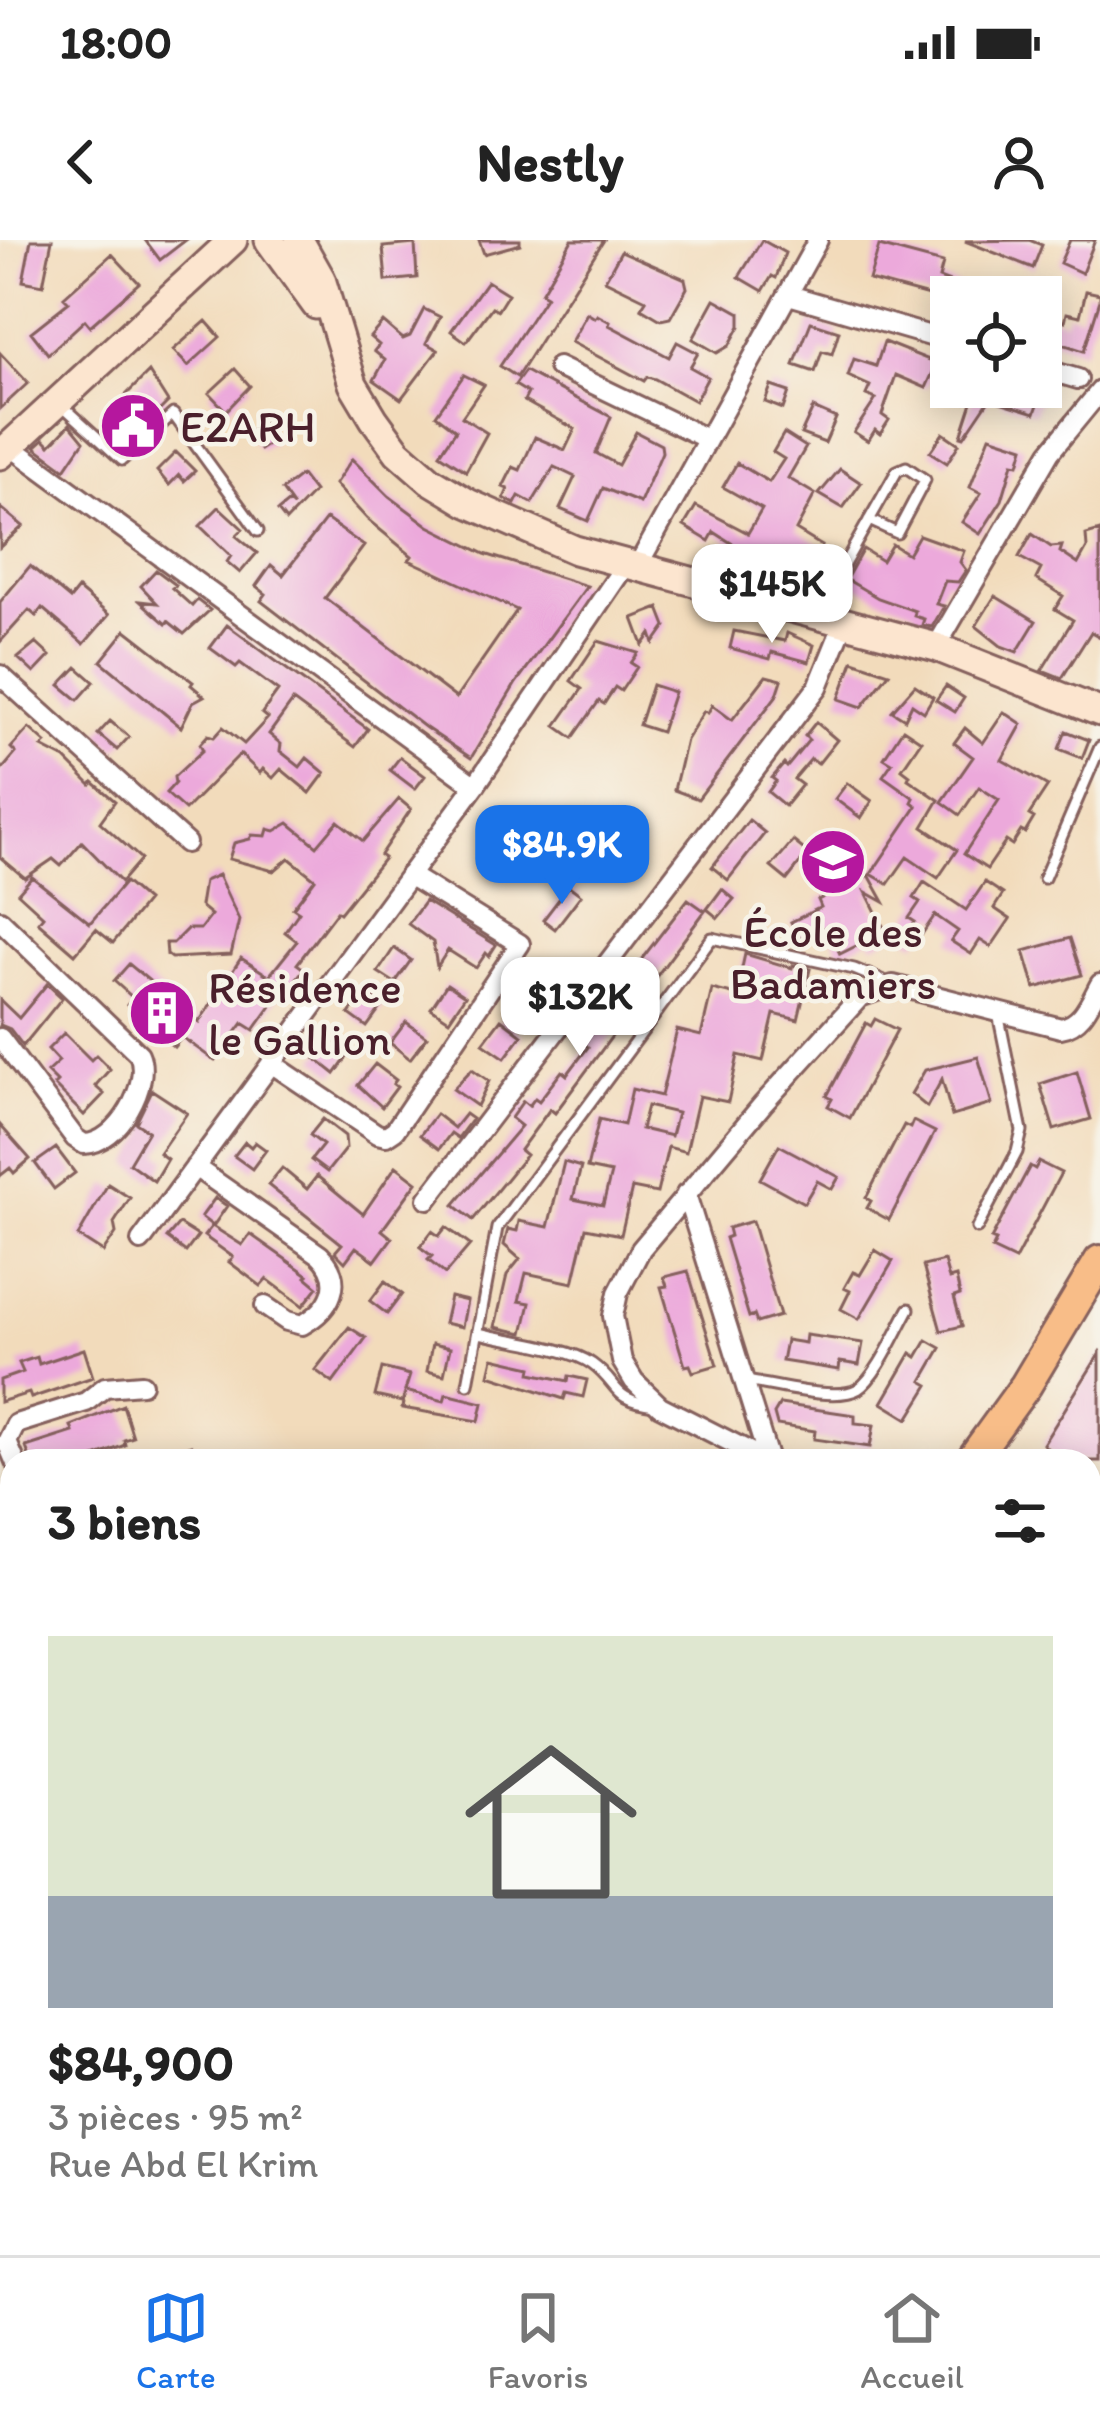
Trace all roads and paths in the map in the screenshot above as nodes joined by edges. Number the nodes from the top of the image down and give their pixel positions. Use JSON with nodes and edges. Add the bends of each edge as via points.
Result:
{"nodes":[{"id":1,"x":233,"y":240,"type":"edge"},
{"id":2,"x":269,"y":240,"type":"edge"},
{"id":3,"x":298,"y":240,"type":"edge"},
{"id":4,"x":818,"y":240,"type":"edge"},
{"id":5,"x":789,"y":295,"type":"junction"},
{"id":6,"x":336,"y":336,"type":"junction"},
{"id":7,"x":930,"y":336,"type":"edge"},
{"id":8,"x":558,"y":367,"type":"dead end"},
{"id":9,"x":1062,"y":375,"type":"edge"},
{"id":10,"x":1078,"y":380,"type":"dead end"},
{"id":11,"x":1100,"y":391,"type":"edge"},
{"id":12,"x":59,"y":402,"type":"junction"},
{"id":13,"x":705,"y":438,"type":"junction"},
{"id":14,"x":5,"y":450,"type":"edge"},
{"id":15,"x":869,"y":520,"type":"junction"},
{"id":16,"x":258,"y":531,"type":"dead end"},
{"id":17,"x":632,"y":565,"type":"junction"},
{"id":18,"x":814,"y":617,"type":"junction"},
{"id":19,"x":844,"y":623,"type":"junction"},
{"id":20,"x":936,"y":646,"type":"junction"},
{"id":21,"x":0,"y":675,"type":"edge"},
{"id":22,"x":1095,"y":704,"type":"edge"},
{"id":23,"x":1100,"y":747,"type":"edge"},
{"id":24,"x":475,"y":786,"type":"junction"},
{"id":25,"x":186,"y":843,"type":"dead end"},
{"id":26,"x":409,"y":875,"type":"junction"},
{"id":27,"x":1044,"y":878,"type":"dead end"},
{"id":28,"x":0,"y":920,"type":"edge"},
{"id":29,"x":1100,"y":984,"type":"edge"},
{"id":30,"x":893,"y":985,"type":"junction"},
{"id":31,"x":998,"y":1013,"type":"junction"},
{"id":32,"x":0,"y":1038,"type":"edge"},
{"id":33,"x":271,"y":1063,"type":"junction"},
{"id":34,"x":195,"y":1167,"type":"junction"},
{"id":35,"x":686,"y":1194,"type":"junction"},
{"id":36,"x":428,"y":1199,"type":"dead end"},
{"id":37,"x":977,"y":1228,"type":"dead end"},
{"id":38,"x":141,"y":1241,"type":"dead end"},
{"id":39,"x":1100,"y":1261,"type":"edge"},
{"id":40,"x":1100,"y":1298,"type":"edge"},
{"id":41,"x":265,"y":1306,"type":"dead end"},
{"id":42,"x":909,"y":1309,"type":"dead end"},
{"id":43,"x":478,"y":1333,"type":"junction"},
{"id":44,"x":746,"y":1381,"type":"junction"},
{"id":45,"x":142,"y":1384,"type":"dead end"},
{"id":46,"x":468,"y":1384,"type":"dead end"},
{"id":47,"x":660,"y":1406,"type":"junction"},
{"id":48,"x":10,"y":1449,"type":"edge"},
{"id":49,"x":744,"y":1449,"type":"edge"},
{"id":50,"x":765,"y":1449,"type":"edge"},
{"id":51,"x":980,"y":1449,"type":"edge"},
{"id":52,"x":1002,"y":1449,"type":"edge"}],
"edges":[{"from":1,"to":12,"type":"street"},
{"from":2,"to":6,"type":"street"},
{"from":3,"to":6,"type":"street","via":[[321,279]]},
{"from":4,"to":5,"type":"street"},
{"from":5,"to":7,"type":"street"},
{"from":5,"to":13,"type":"street"},
{"from":6,"to":17,"type":"street","via":[[374,419],[430,480],[514,526]]},
{"from":8,"to":13,"type":"street"},
{"from":9,"to":10,"type":"street"},
{"from":11,"to":20,"type":"street","via":[[1050,452]]},
{"from":12,"to":14,"type":"street"},
{"from":12,"to":16,"type":"lane","via":[[122,460],[173,413]]},
{"from":13,"to":17,"type":"street"},
{"from":14,"to":24,"type":"street"},
{"from":15,"to":15,"type":"lane","via":[[901,468],[925,480],[897,533]]},
{"from":15,"to":18,"type":"lane"},
{"from":17,"to":18,"type":"street"},
{"from":17,"to":24,"type":"street"},
{"from":18,"to":19,"type":"street"},
{"from":19,"to":20,"type":"street"},
{"from":19,"to":36,"type":"street","via":[[818,687]]},
{"from":20,"to":22,"type":"street"},
{"from":21,"to":25,"type":"street"},
{"from":23,"to":27,"type":"lane"},
{"from":24,"to":26,"type":"street"},
{"from":26,"to":33,"type":"street"},
{"from":26,"to":33,"type":"street","via":[[520,944],[395,1130],[377,1135]]},
{"from":28,"to":32,"type":"street","via":[[139,1054],[142,1082],[105,1138],[84,1144]]},
{"from":29,"to":31,"type":"street","via":[[1072,1026]]},
{"from":30,"to":31,"type":"street"},
{"from":30,"to":35,"type":"street","via":[[846,1010]]},
{"from":30,"to":43,"type":"lane","via":[[712,938],[507,1210],[492,1244]]},
{"from":31,"to":37,"type":"lane","via":[[1022,1131]]},
{"from":33,"to":34,"type":"street"},
{"from":34,"to":38,"type":"street"},
{"from":34,"to":41,"type":"street","via":[[333,1271],[334,1293],[302,1324]]},
{"from":35,"to":44,"type":"street"},
{"from":35,"to":47,"type":"street","via":[[628,1271],[613,1316],[622,1361]]},
{"from":39,"to":51,"type":"main road"},
{"from":40,"to":52,"type":"main road"},
{"from":42,"to":44,"type":"lane","via":[[856,1390],[838,1395]]},
{"from":43,"to":46,"type":"lane"},
{"from":43,"to":47,"type":"lane","via":[[574,1356],[629,1400]]},
{"from":44,"to":50,"type":"street"},
{"from":45,"to":48,"type":"street","via":[[106,1387],[86,1402],[16,1424]]},
{"from":47,"to":49,"type":"street"}]}
